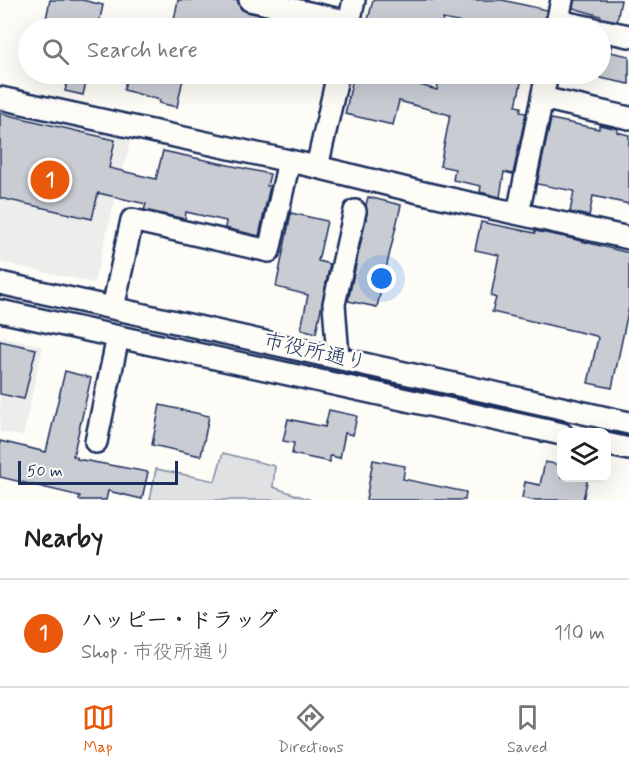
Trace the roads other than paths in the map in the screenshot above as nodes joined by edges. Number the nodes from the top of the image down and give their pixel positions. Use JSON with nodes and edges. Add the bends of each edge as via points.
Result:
{"nodes":[{"id":1,"x":250,"y":0,"type":"edge"},
{"id":2,"x":354,"y":0,"type":"edge"},
{"id":3,"x":562,"y":0,"type":"edge"},
{"id":4,"x":321,"y":18,"type":"edge"},
{"id":5,"x":350,"y":18,"type":"edge"},
{"id":6,"x":558,"y":18,"type":"edge"},
{"id":7,"x":611,"y":32,"type":"edge"},
{"id":8,"x":629,"y":36,"type":"edge"},
{"id":9,"x":336,"y":84,"type":"edge"},
{"id":10,"x":545,"y":84,"type":"edge"},
{"id":11,"x":0,"y":98,"type":"edge"},
{"id":12,"x":542,"y":98,"type":"junction"},
{"id":13,"x":629,"y":118,"type":"edge"},
{"id":14,"x":289,"y":161,"type":"junction"},
{"id":15,"x":317,"y":167,"type":"junction"},
{"id":16,"x":354,"y":211,"type":"dead end"},
{"id":17,"x":518,"y":213,"type":"junction"},
{"id":18,"x":629,"y":238,"type":"edge"},
{"id":19,"x":0,"y":283,"type":"edge"},
{"id":20,"x":113,"y":308,"type":"junction"},
{"id":21,"x":0,"y":311,"type":"edge"},
{"id":22,"x":118,"y":337,"type":"junction"},
{"id":23,"x":338,"y":357,"type":"junction"},
{"id":24,"x":629,"y":423,"type":"edge"},
{"id":25,"x":557,"y":433,"type":"edge"},
{"id":26,"x":96,"y":442,"type":"dead end"},
{"id":27,"x":611,"y":445,"type":"edge"},
{"id":28,"x":629,"y":449,"type":"edge"}],
"edges":[{"from":1,"to":4,"type":"street"},
{"from":2,"to":5,"type":"street"},
{"from":3,"to":6,"type":"street"},
{"from":7,"to":8,"type":"street"},
{"from":9,"to":15,"type":"street"},
{"from":10,"to":12,"type":"street"},
{"from":11,"to":14,"type":"street"},
{"from":12,"to":13,"type":"street"},
{"from":12,"to":17,"type":"street"},
{"from":14,"to":15,"type":"street"},
{"from":14,"to":20,"type":"street","via":[[269,251],[132,220]]},
{"from":15,"to":17,"type":"street"},
{"from":16,"to":23,"type":"street","via":[[334,304]]},
{"from":17,"to":18,"type":"street"},
{"from":19,"to":20,"type":"street","name":"市役所通り"},
{"from":20,"to":23,"type":"street","name":"市役所通り"},
{"from":21,"to":22,"type":"street","name":"市役所通り"},
{"from":22,"to":25,"type":"street","name":"市役所通り"},
{"from":22,"to":26,"type":"street"},
{"from":23,"to":24,"type":"street","name":"市役所通り"},
{"from":27,"to":28,"type":"street"}]}
